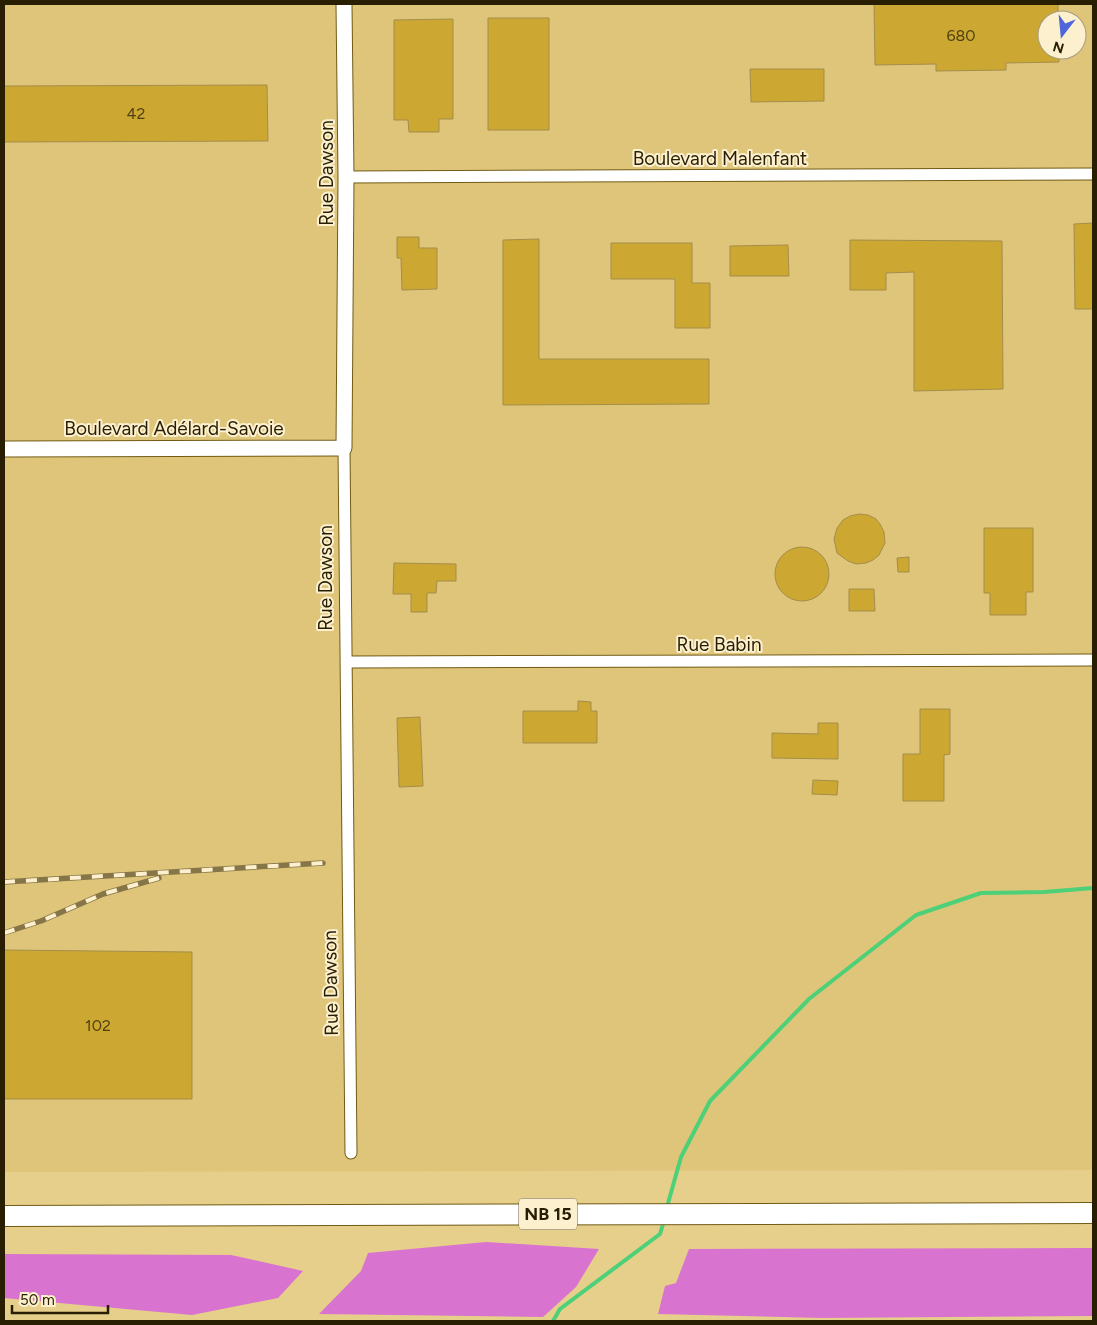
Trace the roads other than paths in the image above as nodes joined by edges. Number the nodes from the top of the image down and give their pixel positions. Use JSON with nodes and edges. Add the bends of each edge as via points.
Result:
{"nodes":[{"id":1,"x":344,"y":4,"type":"edge"},
{"id":2,"x":1093,"y":174,"type":"edge"},
{"id":3,"x":346,"y":177,"type":"junction"},
{"id":4,"x":344,"y":448,"type":"junction"},
{"id":5,"x":4,"y":449,"type":"edge"},
{"id":6,"x":1093,"y":660,"type":"edge"},
{"id":7,"x":346,"y":662,"type":"junction"},
{"id":8,"x":351,"y":1153,"type":"dead end"},
{"id":9,"x":1093,"y":1213,"type":"edge"},
{"id":10,"x":4,"y":1216,"type":"edge"}],
"edges":[{"from":1,"to":3,"type":"street","name":"Rue Dawson"},
{"from":2,"to":3,"type":"street","name":"Boulevard Malenfant"},
{"from":3,"to":4,"type":"street","name":"Rue Dawson"},
{"from":4,"to":5,"type":"street","name":"Boulevard Adélard-Savoie"},
{"from":4,"to":7,"type":"street","name":"Rue Dawson"},
{"from":6,"to":7,"type":"street","name":"Rue Babin"},
{"from":7,"to":8,"type":"street","name":"Rue Dawson"},
{"from":9,"to":10,"type":"highway","number":"NB 15"}]}
